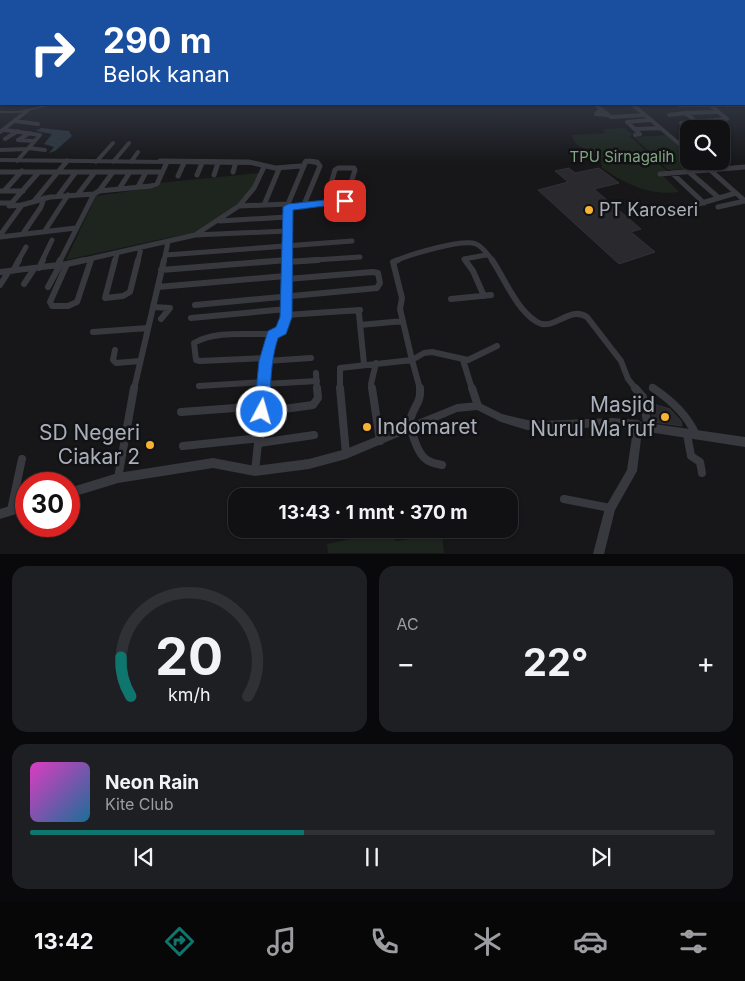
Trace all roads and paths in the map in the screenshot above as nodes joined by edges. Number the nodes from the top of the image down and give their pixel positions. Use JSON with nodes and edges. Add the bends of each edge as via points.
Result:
{"nodes":[{"id":1,"x":24,"y":112,"type":"edge"},
{"id":2,"x":604,"y":112,"type":"edge"},
{"id":3,"x":641,"y":112,"type":"edge"},
{"id":4,"x":718,"y":112,"type":"joint"},
{"id":5,"x":685,"y":113,"type":"junction"},
{"id":6,"x":645,"y":115,"type":"junction"},
{"id":7,"x":669,"y":115,"type":"dead end"},
{"id":8,"x":650,"y":120,"type":"junction"},
{"id":9,"x":695,"y":120,"type":"edge"},
{"id":10,"x":712,"y":120,"type":"edge"},
{"id":11,"x":15,"y":121,"type":"junction"},
{"id":12,"x":38,"y":124,"type":"dead end"},
{"id":13,"x":660,"y":128,"type":"junction"},
{"id":14,"x":635,"y":129,"type":"junction"},
{"id":15,"x":2,"y":131,"type":"edge"},
{"id":16,"x":18,"y":131,"type":"junction"},
{"id":17,"x":30,"y":133,"type":"junction"},
{"id":18,"x":635,"y":135,"type":"dead end"},
{"id":19,"x":4,"y":139,"type":"dead end"},
{"id":20,"x":35,"y":142,"type":"junction"},
{"id":21,"x":113,"y":143,"type":"dead end"},
{"id":22,"x":129,"y":143,"type":"dead end"},
{"id":23,"x":680,"y":145,"type":"edge"},
{"id":24,"x":28,"y":148,"type":"junction"},
{"id":25,"x":0,"y":150,"type":"edge"},
{"id":26,"x":45,"y":150,"type":"dead end"},
{"id":27,"x":138,"y":152,"type":"dead end"},
{"id":28,"x":0,"y":160,"type":"edge"},
{"id":29,"x":17,"y":161,"type":"junction"},
{"id":30,"x":68,"y":161,"type":"junction"},
{"id":31,"x":96,"y":162,"type":"junction"},
{"id":32,"x":113,"y":162,"type":"junction"},
{"id":33,"x":131,"y":162,"type":"junction"},
{"id":34,"x":167,"y":162,"type":"junction"},
{"id":35,"x":218,"y":162,"type":"junction"},
{"id":36,"x":236,"y":162,"type":"junction"},
{"id":37,"x":184,"y":163,"type":"junction"},
{"id":38,"x":202,"y":163,"type":"junction"},
{"id":39,"x":301,"y":166,"type":"junction"},
{"id":40,"x":730,"y":166,"type":"edge"},
{"id":41,"x":743,"y":166,"type":"edge"},
{"id":42,"x":264,"y":167,"type":"junction"},
{"id":43,"x":279,"y":168,"type":"junction"},
{"id":44,"x":730,"y":168,"type":"edge"},
{"id":45,"x":710,"y":170,"type":"joint"},
{"id":46,"x":2,"y":172,"type":"edge"},
{"id":47,"x":22,"y":172,"type":"junction"},
{"id":48,"x":40,"y":172,"type":"junction"},
{"id":49,"x":58,"y":172,"type":"junction"},
{"id":50,"x":76,"y":172,"type":"junction"},
{"id":51,"x":95,"y":172,"type":"junction"},
{"id":52,"x":113,"y":172,"type":"junction"},
{"id":53,"x":130,"y":172,"type":"junction"},
{"id":54,"x":146,"y":172,"type":"junction"},
{"id":55,"x":162,"y":172,"type":"junction"},
{"id":56,"x":233,"y":172,"type":"dead end"},
{"id":57,"x":689,"y":172,"type":"junction"},
{"id":58,"x":672,"y":173,"type":"junction"},
{"id":59,"x":214,"y":174,"type":"dead end"},
{"id":60,"x":660,"y":174,"type":"dead end"},
{"id":61,"x":197,"y":175,"type":"dead end"},
{"id":62,"x":0,"y":176,"type":"edge"},
{"id":63,"x":178,"y":176,"type":"dead end"},
{"id":64,"x":138,"y":187,"type":"junction"},
{"id":65,"x":119,"y":189,"type":"junction"},
{"id":66,"x":2,"y":191,"type":"edge"},
{"id":67,"x":23,"y":191,"type":"junction"},
{"id":68,"x":97,"y":192,"type":"junction"},
{"id":69,"x":78,"y":194,"type":"junction"},
{"id":70,"x":736,"y":194,"type":"junction"},
{"id":71,"x":68,"y":195,"type":"junction"},
{"id":72,"x":58,"y":196,"type":"junction"},
{"id":73,"x":44,"y":198,"type":"junction"},
{"id":74,"x":719,"y":198,"type":"junction"},
{"id":75,"x":745,"y":201,"type":"edge"},
{"id":76,"x":34,"y":202,"type":"junction"},
{"id":77,"x":0,"y":203,"type":"edge"},
{"id":78,"x":704,"y":203,"type":"junction"},
{"id":79,"x":325,"y":204,"type":"junction"},
{"id":80,"x":10,"y":205,"type":"junction"},
{"id":81,"x":22,"y":205,"type":"junction"},
{"id":82,"x":264,"y":205,"type":"junction"},
{"id":83,"x":239,"y":206,"type":"junction"},
{"id":84,"x":288,"y":206,"type":"junction"},
{"id":85,"x":0,"y":207,"type":"edge"},
{"id":86,"x":303,"y":207,"type":"junction"},
{"id":87,"x":718,"y":207,"type":"dead end"},
{"id":88,"x":678,"y":210,"type":"dead end"},
{"id":89,"x":287,"y":217,"type":"junction"},
{"id":90,"x":218,"y":221,"type":"junction"},
{"id":91,"x":76,"y":228,"type":"junction"},
{"id":92,"x":46,"y":229,"type":"dead end"},
{"id":93,"x":287,"y":231,"type":"junction"},
{"id":94,"x":24,"y":232,"type":"dead end"},
{"id":95,"x":195,"y":235,"type":"junction"},
{"id":96,"x":0,"y":236,"type":"edge"},
{"id":97,"x":52,"y":240,"type":"dead end"},
{"id":98,"x":352,"y":241,"type":"dead end"},
{"id":99,"x":168,"y":242,"type":"junction"},
{"id":100,"x":287,"y":246,"type":"junction"},
{"id":101,"x":26,"y":247,"type":"dead end"},
{"id":102,"x":141,"y":248,"type":"junction"},
{"id":103,"x":117,"y":254,"type":"junction"},
{"id":104,"x":166,"y":254,"type":"junction"},
{"id":105,"x":486,"y":255,"type":"junction"},
{"id":106,"x":360,"y":257,"type":"dead end"},
{"id":107,"x":91,"y":260,"type":"junction"},
{"id":108,"x":287,"y":261,"type":"junction"},
{"id":109,"x":67,"y":264,"type":"junction"},
{"id":110,"x":59,"y":266,"type":"junction"},
{"id":111,"x":36,"y":268,"type":"junction"},
{"id":112,"x":162,"y":270,"type":"junction"},
{"id":113,"x":11,"y":271,"type":"junction"},
{"id":114,"x":0,"y":272,"type":"edge"},
{"id":115,"x":286,"y":278,"type":"junction"},
{"id":116,"x":24,"y":284,"type":"dead end"},
{"id":117,"x":0,"y":285,"type":"edge"},
{"id":118,"x":48,"y":287,"type":"dead end"},
{"id":119,"x":158,"y":287,"type":"junction"},
{"id":120,"x":287,"y":296,"type":"junction"},
{"id":121,"x":451,"y":299,"type":"dead end"},
{"id":122,"x":195,"y":305,"type":"dead end"},
{"id":123,"x":153,"y":307,"type":"junction"},
{"id":124,"x":287,"y":312,"type":"junction"},
{"id":125,"x":192,"y":318,"type":"dead end"},
{"id":126,"x":161,"y":319,"type":"dead end"},
{"id":127,"x":403,"y":321,"type":"junction"},
{"id":128,"x":360,"y":325,"type":"junction"},
{"id":129,"x":148,"y":328,"type":"junction"},
{"id":130,"x":93,"y":332,"type":"dead end"},
{"id":131,"x":273,"y":334,"type":"junction"},
{"id":132,"x":497,"y":346,"type":"dead end"},
{"id":133,"x":116,"y":350,"type":"dead end"},
{"id":134,"x":311,"y":358,"type":"dead end"},
{"id":135,"x":266,"y":359,"type":"junction"},
{"id":136,"x":412,"y":360,"type":"junction"},
{"id":137,"x":463,"y":360,"type":"junction"},
{"id":138,"x":140,"y":361,"type":"junction"},
{"id":139,"x":376,"y":363,"type":"junction"},
{"id":140,"x":364,"y":364,"type":"junction"},
{"id":141,"x":265,"y":383,"type":"junction"},
{"id":142,"x":199,"y":386,"type":"dead end"},
{"id":143,"x":652,"y":387,"type":"dead end"},
{"id":144,"x":478,"y":406,"type":"junction"},
{"id":145,"x":263,"y":409,"type":"junction"},
{"id":146,"x":181,"y":412,"type":"dead end"},
{"id":147,"x":643,"y":427,"type":"junction"},
{"id":148,"x":410,"y":428,"type":"junction"},
{"id":149,"x":691,"y":434,"type":"junction"},
{"id":150,"x":314,"y":435,"type":"dead end"},
{"id":151,"x":259,"y":440,"type":"junction"},
{"id":152,"x":380,"y":441,"type":"junction"},
{"id":153,"x":745,"y":442,"type":"edge"},
{"id":154,"x":183,"y":446,"type":"dead end"},
{"id":155,"x":346,"y":454,"type":"junction"},
{"id":156,"x":22,"y":459,"type":"dead end"},
{"id":157,"x":442,"y":465,"type":"dead end"},
{"id":158,"x":255,"y":471,"type":"junction"},
{"id":159,"x":702,"y":473,"type":"dead end"},
{"id":160,"x":118,"y":478,"type":"junction"},
{"id":161,"x":80,"y":490,"type":"edge"},
{"id":162,"x":564,"y":499,"type":"dead end"},
{"id":163,"x":610,"y":508,"type":"junction"},
{"id":164,"x":15,"y":509,"type":"edge"},
{"id":165,"x":11,"y":510,"type":"junction"},
{"id":166,"x":0,"y":514,"type":"edge"},
{"id":167,"x":598,"y":554,"type":"edge"}],
"edges":[{"from":1,"to":11,"type":"street"},
{"from":2,"to":6,"type":"street","via":[[615,117]]},
{"from":3,"to":6,"type":"street"},
{"from":4,"to":5,"type":"street"},
{"from":4,"to":10,"type":"street","via":[[727,119]]},
{"from":5,"to":7,"type":"street"},
{"from":5,"to":9,"type":"street"},
{"from":6,"to":8,"type":"street"},
{"from":8,"to":13,"type":"street"},
{"from":8,"to":14,"type":"street","via":[[627,122]]},
{"from":11,"to":12,"type":"street"},
{"from":11,"to":15,"type":"street"},
{"from":13,"to":14,"type":"street"},
{"from":13,"to":23,"type":"street"},
{"from":14,"to":18,"type":"street","via":[[640,134]]},
{"from":15,"to":16,"type":"street"},
{"from":16,"to":17,"type":"street"},
{"from":16,"to":19,"type":"street"},
{"from":17,"to":20,"type":"street","via":[[40,135]]},
{"from":17,"to":20,"type":"street","via":[[18,140]]},
{"from":20,"to":24,"type":"street"},
{"from":21,"to":31,"type":"street"},
{"from":22,"to":32,"type":"street"},
{"from":24,"to":25,"type":"street"},
{"from":24,"to":26,"type":"street"},
{"from":24,"to":29,"type":"street"},
{"from":27,"to":33,"type":"street"},
{"from":28,"to":29,"type":"street"},
{"from":29,"to":30,"type":"street"},
{"from":30,"to":31,"type":"street"},
{"from":30,"to":49,"type":"street"},
{"from":31,"to":32,"type":"street"},
{"from":32,"to":33,"type":"street"},
{"from":33,"to":34,"type":"street"},
{"from":34,"to":37,"type":"street"},
{"from":34,"to":55,"type":"street"},
{"from":35,"to":36,"type":"street"},
{"from":35,"to":38,"type":"street"},
{"from":35,"to":59,"type":"street"},
{"from":36,"to":42,"type":"street"},
{"from":36,"to":56,"type":"street"},
{"from":37,"to":38,"type":"street"},
{"from":37,"to":63,"type":"street"},
{"from":38,"to":61,"type":"street"},
{"from":39,"to":43,"type":"street"},
{"from":39,"to":84,"type":"street"},
{"from":39,"to":86,"type":"street","via":[[309,161],[320,166]]},
{"from":40,"to":41,"type":"street"},
{"from":41,"to":44,"type":"street"},
{"from":42,"to":43,"type":"street"},
{"from":42,"to":83,"type":"street","via":[[254,188]]},
{"from":43,"to":82,"type":"street"},
{"from":45,"to":57,"type":"street"},
{"from":45,"to":70,"type":"street"},
{"from":46,"to":47,"type":"street"},
{"from":46,"to":62,"type":"street"},
{"from":47,"to":48,"type":"street"},
{"from":47,"to":66,"type":"street"},
{"from":48,"to":49,"type":"street"},
{"from":48,"to":67,"type":"street"},
{"from":49,"to":50,"type":"street"},
{"from":49,"to":76,"type":"street"},
{"from":50,"to":51,"type":"street"},
{"from":50,"to":72,"type":"street"},
{"from":51,"to":52,"type":"street"},
{"from":51,"to":69,"type":"street"},
{"from":52,"to":53,"type":"street"},
{"from":52,"to":68,"type":"street"},
{"from":53,"to":54,"type":"street"},
{"from":53,"to":65,"type":"street"},
{"from":54,"to":55,"type":"street"},
{"from":54,"to":64,"type":"street"},
{"from":55,"to":64,"type":"street","via":[[156,184]]},
{"from":57,"to":58,"type":"street"},
{"from":57,"to":74,"type":"street"},
{"from":58,"to":60,"type":"street"},
{"from":58,"to":78,"type":"street"},
{"from":64,"to":65,"type":"street"},
{"from":65,"to":68,"type":"street"},
{"from":66,"to":67,"type":"street"},
{"from":67,"to":80,"type":"street"},
{"from":68,"to":69,"type":"street"},
{"from":68,"to":91,"type":"street"},
{"from":69,"to":71,"type":"street"},
{"from":70,"to":74,"type":"street"},
{"from":70,"to":75,"type":"street"},
{"from":71,"to":72,"type":"street"},
{"from":71,"to":92,"type":"street"},
{"from":72,"to":73,"type":"street"},
{"from":73,"to":76,"type":"street"},
{"from":73,"to":94,"type":"street"},
{"from":74,"to":78,"type":"street"},
{"from":75,"to":87,"type":"street"},
{"from":76,"to":81,"type":"street"},
{"from":77,"to":80,"type":"street"},
{"from":78,"to":88,"type":"street"},
{"from":79,"to":79,"type":"street","via":[[346,200],[354,168],[335,170]]},
{"from":79,"to":86,"type":"street"},
{"from":80,"to":81,"type":"street"},
{"from":80,"to":85,"type":"street"},
{"from":81,"to":96,"type":"street"},
{"from":82,"to":83,"type":"street"},
{"from":82,"to":84,"type":"street"},
{"from":83,"to":90,"type":"street"},
{"from":84,"to":86,"type":"street"},
{"from":84,"to":89,"type":"street"},
{"from":89,"to":90,"type":"street"},
{"from":89,"to":93,"type":"street"},
{"from":90,"to":95,"type":"street"},
{"from":91,"to":96,"type":"street"},
{"from":91,"to":110,"type":"street"},
{"from":93,"to":95,"type":"street"},
{"from":93,"to":100,"type":"street"},
{"from":95,"to":99,"type":"street"},
{"from":97,"to":111,"type":"street"},
{"from":98,"to":100,"type":"street"},
{"from":99,"to":102,"type":"street"},
{"from":99,"to":104,"type":"street"},
{"from":100,"to":104,"type":"street"},
{"from":100,"to":108,"type":"street"},
{"from":101,"to":113,"type":"street"},
{"from":102,"to":103,"type":"street"},
{"from":102,"to":103,"type":"street","via":[[130,292],[104,298]]},
{"from":103,"to":107,"type":"street"},
{"from":104,"to":112,"type":"street"},
{"from":105,"to":121,"type":"street","via":[[464,259],[487,295]]},
{"from":105,"to":127,"type":"street","via":[[473,242],[436,248],[393,262],[402,298]]},
{"from":105,"to":147,"type":"street","via":[[524,309],[541,325],[575,313],[587,317],[621,361],[628,379],[643,397]]},
{"from":106,"to":108,"type":"street"},
{"from":107,"to":109,"type":"street"},
{"from":107,"to":109,"type":"street","via":[[77,302],[68,306],[52,306],[50,302]]},
{"from":108,"to":112,"type":"street"},
{"from":108,"to":115,"type":"street"},
{"from":109,"to":110,"type":"street"},
{"from":110,"to":111,"type":"street"},
{"from":110,"to":118,"type":"street"},
{"from":111,"to":113,"type":"street"},
{"from":111,"to":116,"type":"street"},
{"from":112,"to":119,"type":"street"},
{"from":113,"to":114,"type":"street"},
{"from":113,"to":117,"type":"street"},
{"from":115,"to":119,"type":"street"},
{"from":115,"to":120,"type":"street"},
{"from":115,"to":120,"type":"street","via":[[373,272],[378,274],[380,283],[377,288]]},
{"from":119,"to":123,"type":"street"},
{"from":120,"to":122,"type":"street"},
{"from":120,"to":124,"type":"street"},
{"from":123,"to":126,"type":"street","via":[[170,308]]},
{"from":123,"to":129,"type":"street"},
{"from":124,"to":125,"type":"street"},
{"from":124,"to":128,"type":"street","via":[[360,312]]},
{"from":124,"to":131,"type":"street","via":[[281,331]]},
{"from":127,"to":128,"type":"street"},
{"from":127,"to":136,"type":"street"},
{"from":128,"to":140,"type":"street"},
{"from":129,"to":130,"type":"street"},
{"from":129,"to":138,"type":"street"},
{"from":131,"to":135,"type":"street"},
{"from":131,"to":135,"type":"street","via":[[209,337],[197,340],[194,346],[196,360],[200,361]]},
{"from":132,"to":137,"type":"street"},
{"from":133,"to":138,"type":"street","via":[[113,360],[116,363]]},
{"from":134,"to":135,"type":"street"},
{"from":135,"to":141,"type":"street"},
{"from":136,"to":137,"type":"street","via":[[432,352]]},
{"from":136,"to":139,"type":"street"},
{"from":136,"to":148,"type":"street","via":[[420,400],[411,417]]},
{"from":137,"to":144,"type":"street"},
{"from":138,"to":160,"type":"street"},
{"from":139,"to":140,"type":"street"},
{"from":139,"to":152,"type":"street","via":[[371,384]]},
{"from":140,"to":155,"type":"street","via":[[340,370]]},
{"from":141,"to":142,"type":"street"},
{"from":141,"to":145,"type":"street"},
{"from":141,"to":145,"type":"street","via":[[317,377],[318,398],[313,405]]},
{"from":143,"to":149,"type":"street","via":[[678,408],[692,426]]},
{"from":144,"to":147,"type":"street","via":[[501,418],[542,426],[612,422]]},
{"from":144,"to":148,"type":"street","via":[[456,408]]},
{"from":145,"to":146,"type":"street"},
{"from":145,"to":151,"type":"street"},
{"from":147,"to":149,"type":"street"},
{"from":147,"to":163,"type":"street","via":[[632,470]]},
{"from":148,"to":152,"type":"street"},
{"from":148,"to":157,"type":"street","via":[[422,456]]},
{"from":149,"to":153,"type":"street"},
{"from":149,"to":159,"type":"street","via":[[691,456],[700,462]]},
{"from":150,"to":151,"type":"street"},
{"from":151,"to":154,"type":"street"},
{"from":151,"to":158,"type":"street"},
{"from":152,"to":155,"type":"street"},
{"from":155,"to":158,"type":"street","via":[[310,464]]},
{"from":156,"to":165,"type":"street"},
{"from":158,"to":160,"type":"street","via":[[213,463]]},
{"from":160,"to":161,"type":"street"},
{"from":162,"to":163,"type":"street"},
{"from":163,"to":167,"type":"street"},
{"from":164,"to":165,"type":"street"},
{"from":165,"to":166,"type":"street"}]}
